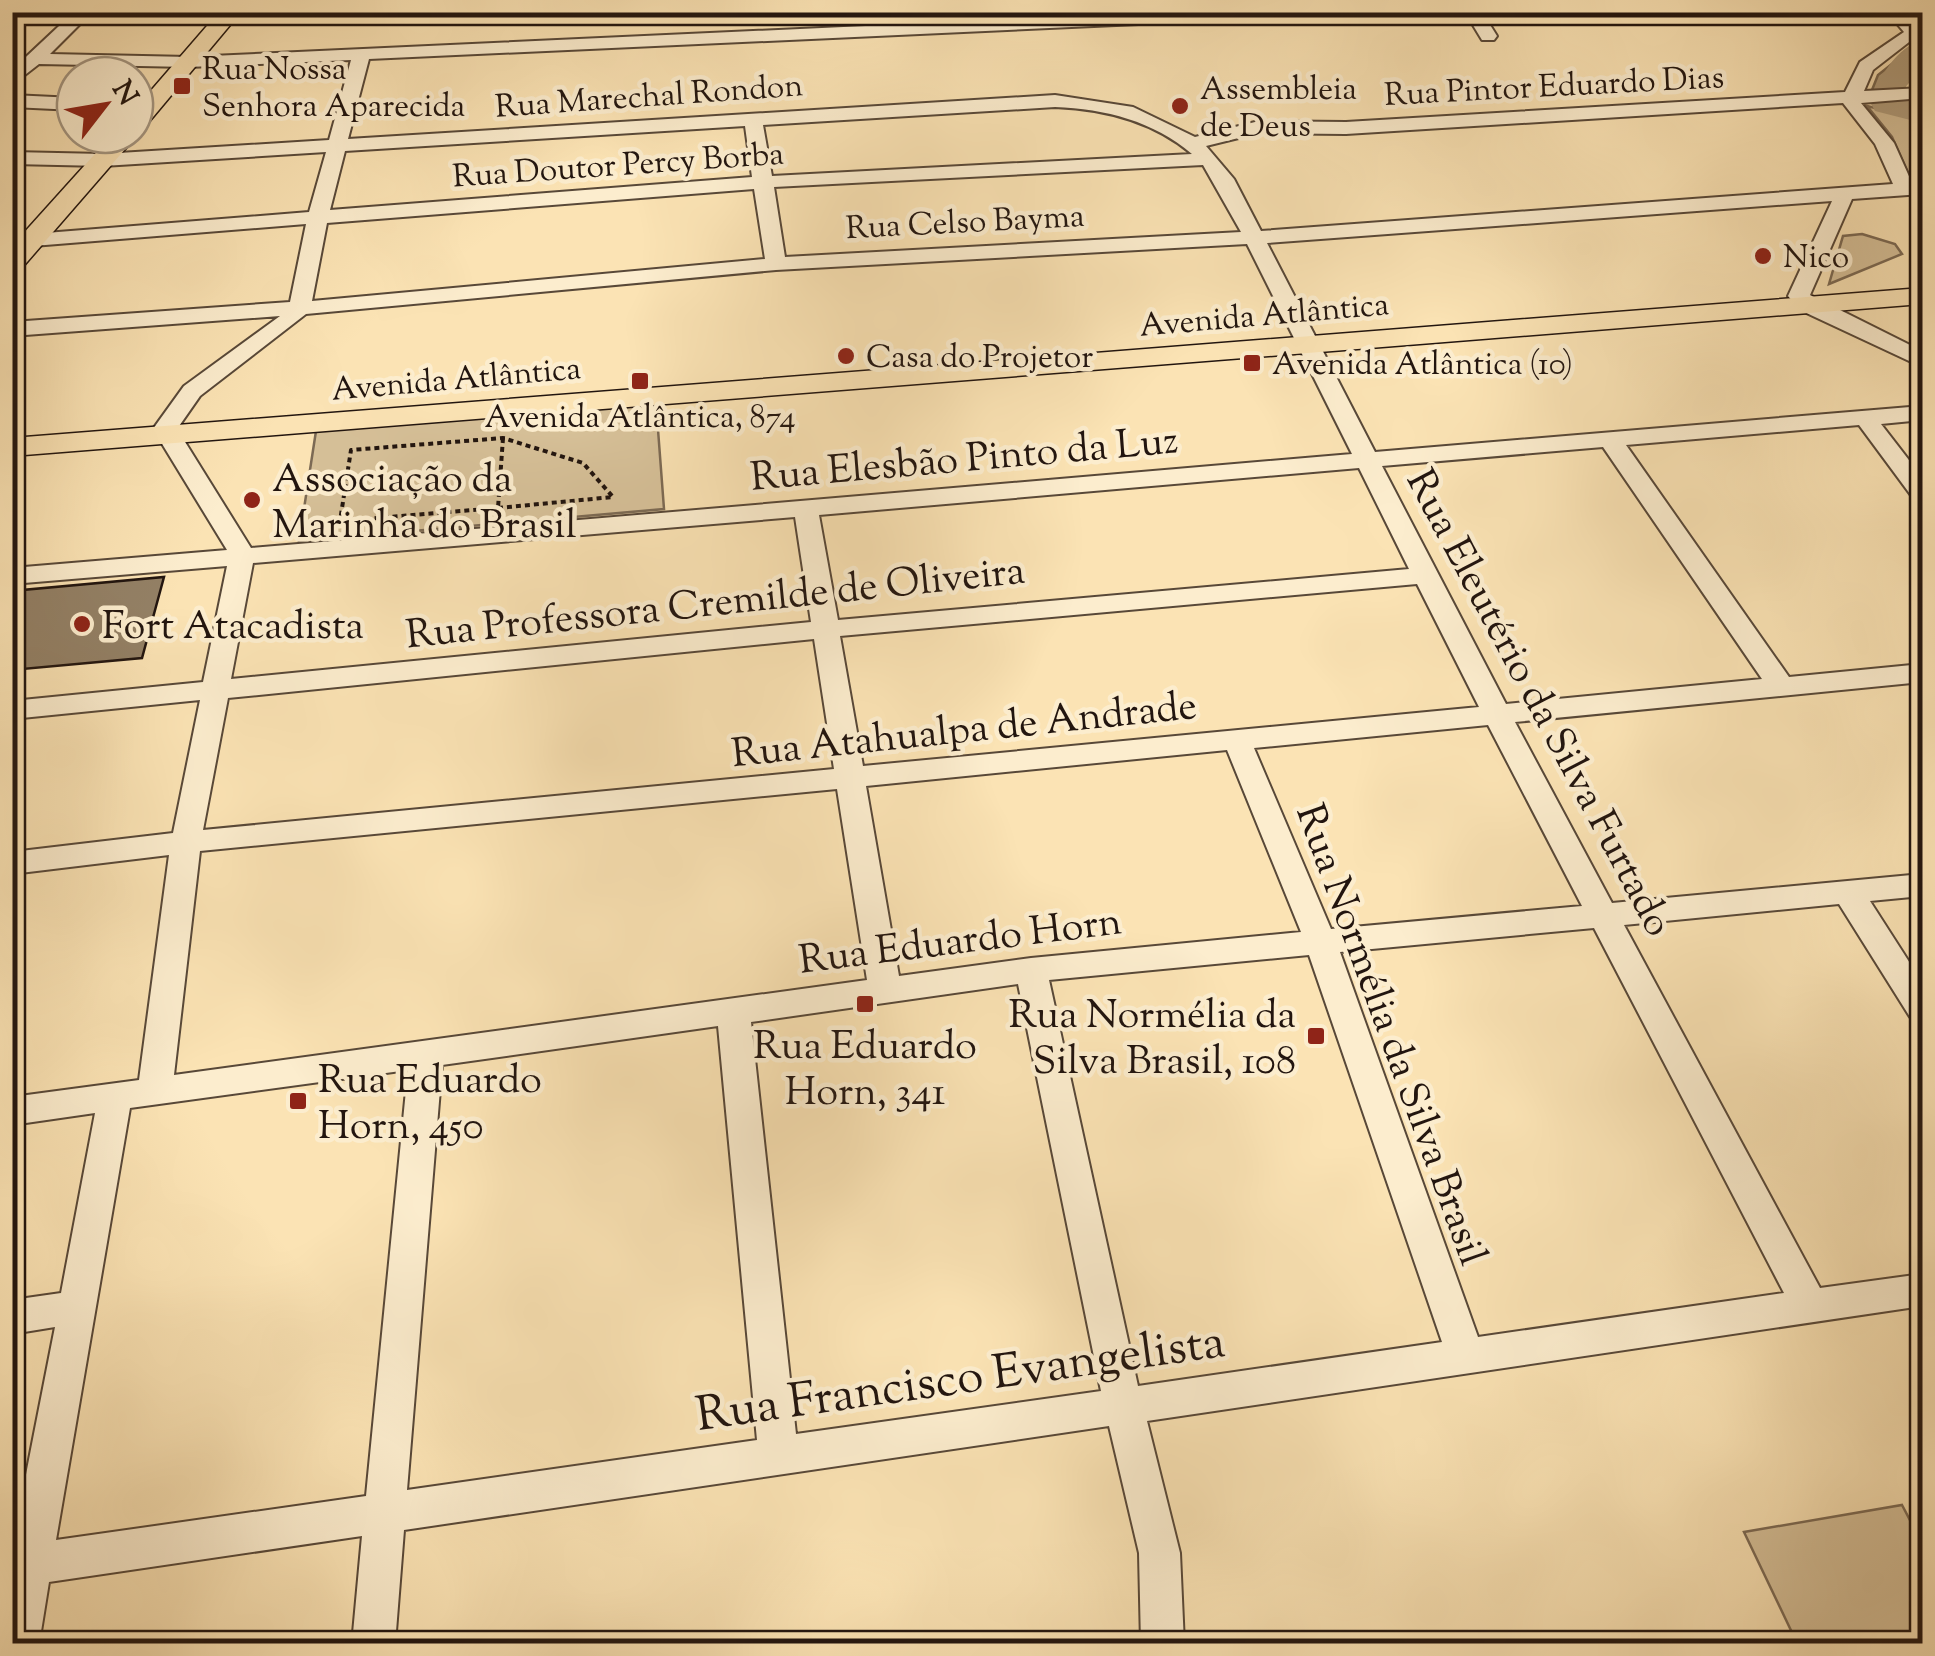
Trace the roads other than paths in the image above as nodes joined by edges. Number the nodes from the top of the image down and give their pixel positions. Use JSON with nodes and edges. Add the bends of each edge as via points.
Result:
{"nodes":[{"id":1,"x":84,"y":12,"type":"edge"},
{"id":2,"x":231,"y":12,"type":"edge"},
{"id":3,"x":1293,"y":12,"type":"edge"},
{"id":4,"x":1473,"y":12,"type":"edge"},
{"id":5,"x":1895,"y":12,"type":"edge"},
{"id":6,"x":1002,"y":19,"type":"edge"},
{"id":7,"x":1488,"y":36,"type":"dead end"},
{"id":8,"x":12,"y":50,"type":"edge"},
{"id":9,"x":361,"y":54,"type":"junction"},
{"id":10,"x":39,"y":55,"type":"junction"},
{"id":11,"x":189,"y":62,"type":"junction"},
{"id":12,"x":12,"y":80,"type":"edge"},
{"id":13,"x":1914,"y":94,"type":"edge"},
{"id":14,"x":155,"y":97,"type":"edge"},
{"id":15,"x":1860,"y":97,"type":"junction"},
{"id":16,"x":12,"y":101,"type":"edge"},
{"id":17,"x":55,"y":103,"type":"edge"},
{"id":18,"x":753,"y":119,"type":"junction"},
{"id":19,"x":1190,"y":144,"type":"junction"},
{"id":20,"x":338,"y":145,"type":"junction"},
{"id":21,"x":107,"y":155,"type":"edge"},
{"id":22,"x":12,"y":158,"type":"edge"},
{"id":23,"x":1208,"y":158,"type":"junction"},
{"id":24,"x":103,"y":160,"type":"junction"},
{"id":25,"x":764,"y":182,"type":"junction"},
{"id":26,"x":1914,"y":188,"type":"edge"},
{"id":27,"x":1845,"y":194,"type":"junction"},
{"id":28,"x":318,"y":217,"type":"junction"},
{"id":29,"x":1254,"y":237,"type":"junction"},
{"id":30,"x":33,"y":240,"type":"junction"},
{"id":31,"x":12,"y":263,"type":"edge"},
{"id":32,"x":776,"y":264,"type":"junction"},
{"id":33,"x":1922,"y":286,"type":"edge"},
{"id":34,"x":1922,"y":296,"type":"edge"},
{"id":35,"x":1804,"y":301,"type":"junction"},
{"id":36,"x":300,"y":308,"type":"junction"},
{"id":37,"x":12,"y":329,"type":"edge"},
{"id":38,"x":1308,"y":340,"type":"junction"},
{"id":39,"x":1922,"y":360,"type":"edge"},
{"id":40,"x":1922,"y":413,"type":"edge"},
{"id":41,"x":1865,"y":418,"type":"junction"},
{"id":42,"x":165,"y":430,"type":"junction"},
{"id":43,"x":12,"y":434,"type":"edge"},
{"id":44,"x":1610,"y":440,"type":"junction"},
{"id":45,"x":12,"y":447,"type":"edge"},
{"id":46,"x":1369,"y":457,"type":"junction"},
{"id":47,"x":1922,"y":494,"type":"edge"},
{"id":48,"x":806,"y":510,"type":"junction"},
{"id":49,"x":242,"y":554,"type":"junction"},
{"id":50,"x":12,"y":576,"type":"edge"},
{"id":51,"x":1426,"y":576,"type":"junction"},
{"id":52,"x":827,"y":629,"type":"junction"},
{"id":53,"x":1922,"y":673,"type":"edge"},
{"id":54,"x":1783,"y":689,"type":"junction"},
{"id":55,"x":216,"y":690,"type":"junction"},
{"id":56,"x":12,"y":710,"type":"edge"},
{"id":57,"x":1496,"y":712,"type":"junction"},
{"id":58,"x":1237,"y":741,"type":"junction"},
{"id":59,"x":851,"y":780,"type":"junction"},
{"id":60,"x":186,"y":842,"type":"junction"},
{"id":61,"x":12,"y":863,"type":"edge"},
{"id":62,"x":1922,"y":885,"type":"edge"},
{"id":63,"x":1848,"y":894,"type":"junction"},
{"id":64,"x":1606,"y":914,"type":"junction"},
{"id":65,"x":1320,"y":940,"type":"junction"},
{"id":66,"x":1031,"y":970,"type":"junction"},
{"id":67,"x":886,"y":990,"type":"junction"},
{"id":68,"x":1922,"y":1008,"type":"edge"},
{"id":69,"x":733,"y":1012,"type":"junction"},
{"id":70,"x":426,"y":1054,"type":"junction"},
{"id":71,"x":155,"y":1091,"type":"junction"},
{"id":72,"x":114,"y":1097,"type":"junction"},
{"id":73,"x":12,"y":1111,"type":"edge"},
{"id":74,"x":1922,"y":1290,"type":"edge"},
{"id":75,"x":1810,"y":1306,"type":"junction"},
{"id":76,"x":77,"y":1307,"type":"junction"},
{"id":77,"x":12,"y":1317,"type":"edge"},
{"id":78,"x":1466,"y":1357,"type":"junction"},
{"id":79,"x":1123,"y":1406,"type":"junction"},
{"id":80,"x":778,"y":1455,"type":"junction"},
{"id":81,"x":387,"y":1512,"type":"junction"},
{"id":82,"x":22,"y":1566,"type":"edge"},
{"id":83,"x":17,"y":1644,"type":"edge"},
{"id":84,"x":373,"y":1644,"type":"edge"},
{"id":85,"x":1162,"y":1644,"type":"edge"}],
"edges":[{"from":1,"to":10,"type":"street"},
{"from":2,"to":11,"type":"main road"},
{"from":3,"to":6,"type":"street"},
{"from":4,"to":7,"type":"street"},
{"from":5,"to":15,"type":"street","via":[[1914,32],[1866,65]]},
{"from":6,"to":9,"type":"street"},
{"from":8,"to":10,"type":"street"},
{"from":9,"to":11,"type":"street"},
{"from":9,"to":20,"type":"street"},
{"from":10,"to":11,"type":"street"},
{"from":10,"to":12,"type":"street"},
{"from":11,"to":14,"type":"main road"},
{"from":13,"to":15,"type":"street","name":"Rua Pintor Eduardo Dias"},
{"from":15,"to":19,"type":"street","name":"Rua Pintor Eduardo Dias","via":[[1346,128],[1260,127]]},
{"from":15,"to":26,"type":"street","via":[[1852,104]]},
{"from":16,"to":17,"type":"street"},
{"from":18,"to":19,"type":"street","name":"Rua Marechal Rondon","via":[[1076,102],[1130,112]]},
{"from":18,"to":20,"type":"street","name":"Rua Marechal Rondon"},
{"from":18,"to":25,"type":"street"},
{"from":19,"to":23,"type":"street","name":"Rua Eleutério da Silva Furtado"},
{"from":20,"to":24,"type":"street","name":"Rua Marechal Rondon"},
{"from":20,"to":28,"type":"street"},
{"from":21,"to":24,"type":"main road"},
{"from":22,"to":24,"type":"street","name":"Rua Marechal Rondon"},
{"from":23,"to":25,"type":"street","name":"Rua Doutor Percy Borba"},
{"from":23,"to":29,"type":"street","name":"Rua Eleutério da Silva Furtado"},
{"from":24,"to":30,"type":"main road"},
{"from":25,"to":28,"type":"street","name":"Rua Doutor Percy Borba"},
{"from":25,"to":32,"type":"street"},
{"from":26,"to":27,"type":"street","name":"Rua Celso Bayma"},
{"from":27,"to":29,"type":"street","name":"Rua Celso Bayma"},
{"from":27,"to":35,"type":"street"},
{"from":28,"to":30,"type":"street","name":"Rua Doutor Percy Borba"},
{"from":28,"to":36,"type":"street"},
{"from":29,"to":32,"type":"street","name":"Rua Celso Bayma"},
{"from":29,"to":38,"type":"street","name":"Rua Eleutério da Silva Furtado"},
{"from":30,"to":31,"type":"main road"},
{"from":32,"to":36,"type":"street","name":"Rua Celso Bayma"},
{"from":33,"to":35,"type":"main road","name":"Avenida Atlântica"},
{"from":34,"to":35,"type":"main road","name":"Avenida Atlântica"},
{"from":35,"to":38,"type":"main road","name":"Avenida Atlântica"},
{"from":35,"to":39,"type":"street"},
{"from":36,"to":37,"type":"street","name":"Rua Celso Bayma"},
{"from":36,"to":42,"type":"street","via":[[210,375]]},
{"from":38,"to":42,"type":"main road","name":"Avenida Atlântica"},
{"from":38,"to":46,"type":"street","name":"Rua Eleutério da Silva Furtado"},
{"from":40,"to":41,"type":"street","name":"Rua Elesbão Pinto da Luz"},
{"from":41,"to":44,"type":"street","name":"Rua Elesbão Pinto da Luz"},
{"from":41,"to":47,"type":"street"},
{"from":42,"to":43,"type":"main road","name":"Avenida Atlântica"},
{"from":42,"to":45,"type":"main road","name":"Avenida Atlântica"},
{"from":42,"to":49,"type":"street"},
{"from":44,"to":46,"type":"street","name":"Rua Elesbão Pinto da Luz"},
{"from":44,"to":54,"type":"street"},
{"from":46,"to":48,"type":"street","name":"Rua Elesbão Pinto da Luz"},
{"from":46,"to":51,"type":"street","name":"Rua Eleutério da Silva Furtado"},
{"from":48,"to":49,"type":"street","name":"Rua Elesbão Pinto da Luz"},
{"from":48,"to":52,"type":"street"},
{"from":49,"to":50,"type":"street","name":"Rua Elesbão Pinto da Luz"},
{"from":49,"to":55,"type":"street"},
{"from":51,"to":52,"type":"street","name":"Rua Professora Cremilde de Oliveira"},
{"from":51,"to":57,"type":"street","name":"Rua Eleutério da Silva Furtado"},
{"from":52,"to":55,"type":"street","name":"Rua Professora Cremilde de Oliveira"},
{"from":52,"to":59,"type":"street"},
{"from":53,"to":54,"type":"street","name":"Rua Atahualpa de Andrade"},
{"from":54,"to":57,"type":"street","name":"Rua Atahualpa de Andrade"},
{"from":55,"to":56,"type":"street","name":"Rua Professora Cremilde de Oliveira"},
{"from":55,"to":60,"type":"street"},
{"from":57,"to":58,"type":"street","name":"Rua Atahualpa de Andrade"},
{"from":57,"to":64,"type":"street","name":"Rua Eleutério da Silva Furtado"},
{"from":58,"to":59,"type":"street","name":"Rua Atahualpa de Andrade"},
{"from":58,"to":65,"type":"street","name":"Rua Normélia da Silva Brasil"},
{"from":59,"to":60,"type":"street","name":"Rua Atahualpa de Andrade"},
{"from":59,"to":67,"type":"street"},
{"from":60,"to":61,"type":"street","name":"Rua Atahualpa de Andrade"},
{"from":60,"to":71,"type":"street"},
{"from":62,"to":63,"type":"street","name":"Rua Eduardo Horn"},
{"from":63,"to":64,"type":"street","name":"Rua Eduardo Horn"},
{"from":63,"to":68,"type":"street"},
{"from":64,"to":65,"type":"street","name":"Rua Eduardo Horn"},
{"from":64,"to":75,"type":"street","name":"Rua Eleutério da Silva Furtado"},
{"from":65,"to":66,"type":"street","name":"Rua Eduardo Horn"},
{"from":65,"to":78,"type":"street","name":"Rua Normélia da Silva Brasil"},
{"from":66,"to":67,"type":"street","name":"Rua Eduardo Horn"},
{"from":66,"to":79,"type":"street"},
{"from":67,"to":69,"type":"street","name":"Rua Eduardo Horn"},
{"from":69,"to":70,"type":"street","name":"Rua Eduardo Horn"},
{"from":69,"to":80,"type":"street"},
{"from":70,"to":71,"type":"street","name":"Rua Eduardo Horn"},
{"from":70,"to":81,"type":"street"},
{"from":71,"to":72,"type":"street","name":"Rua Eduardo Horn"},
{"from":72,"to":73,"type":"street","name":"Rua Eduardo Horn"},
{"from":72,"to":76,"type":"street"},
{"from":74,"to":75,"type":"street","name":"Rua Francisco Evangelista"},
{"from":75,"to":78,"type":"street","name":"Rua Francisco Evangelista"},
{"from":76,"to":77,"type":"street"},
{"from":76,"to":82,"type":"street"},
{"from":78,"to":79,"type":"street","name":"Rua Francisco Evangelista"},
{"from":79,"to":80,"type":"street","name":"Rua Francisco Evangelista"},
{"from":79,"to":85,"type":"street","via":[[1164,1572]]},
{"from":80,"to":81,"type":"street","name":"Rua Francisco Evangelista"},
{"from":81,"to":82,"type":"street","name":"Rua Francisco Evangelista"},
{"from":81,"to":84,"type":"street"},
{"from":82,"to":83,"type":"street"}]}
